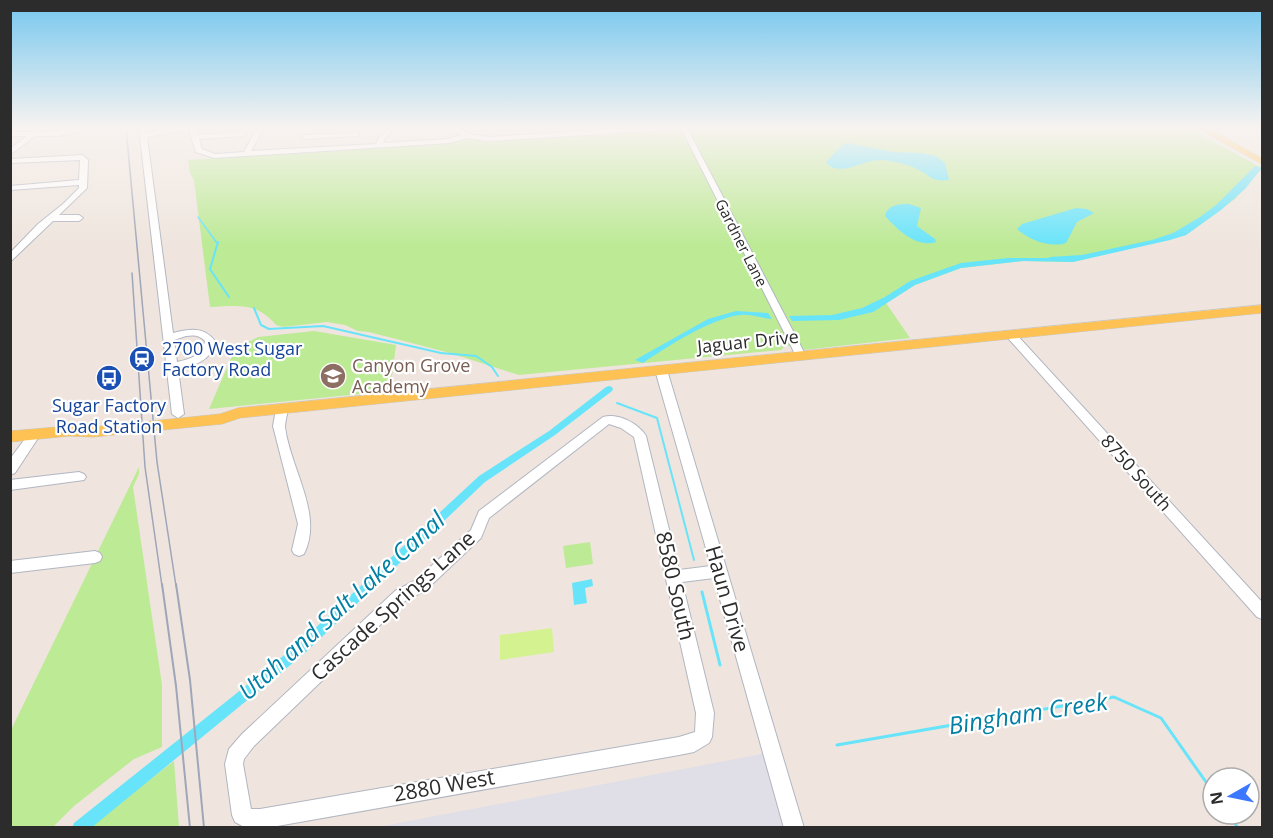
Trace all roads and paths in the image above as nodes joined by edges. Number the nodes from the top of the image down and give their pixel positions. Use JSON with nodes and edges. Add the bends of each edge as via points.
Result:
{"nodes":[{"id":1,"x":83,"y":167,"type":"edge"},
{"id":2,"x":147,"y":167,"type":"edge"},
{"id":3,"x":704,"y":167,"type":"edge"},
{"id":4,"x":83,"y":182,"type":"junction"},
{"id":5,"x":10,"y":188,"type":"edge"},
{"id":6,"x":79,"y":218,"type":"dead end"},
{"id":7,"x":50,"y":219,"type":"junction"},
{"id":8,"x":10,"y":260,"type":"edge"},
{"id":9,"x":1261,"y":310,"type":"edge"},
{"id":10,"x":1011,"y":334,"type":"junction"},
{"id":11,"x":170,"y":338,"type":"junction"},
{"id":12,"x":801,"y":356,"type":"junction"},
{"id":13,"x":173,"y":367,"type":"junction"},
{"id":14,"x":661,"y":370,"type":"junction"},
{"id":15,"x":282,"y":409,"type":"junction"},
{"id":16,"x":238,"y":413,"type":"junction"},
{"id":17,"x":178,"y":414,"type":"junction"},
{"id":18,"x":69,"y":431,"type":"junction"},
{"id":19,"x":34,"y":435,"type":"junction"},
{"id":20,"x":640,"y":436,"type":"joint"},
{"id":21,"x":10,"y":437,"type":"edge"},
{"id":22,"x":10,"y":470,"type":"edge"},
{"id":23,"x":79,"y":477,"type":"dead end"},
{"id":24,"x":10,"y":485,"type":"edge"},
{"id":25,"x":299,"y":550,"type":"dead end"},
{"id":26,"x":95,"y":557,"type":"dead end"},
{"id":27,"x":10,"y":567,"type":"edge"},
{"id":28,"x":719,"y":571,"type":"junction"},
{"id":29,"x":673,"y":577,"type":"junction"},
{"id":30,"x":1263,"y":612,"type":"edge"},
{"id":31,"x":704,"y":737,"type":"joint"},
{"id":32,"x":236,"y":755,"type":"joint"},
{"id":33,"x":794,"y":828,"type":"edge"}],
"edges":[{"from":1,"to":4,"type":"street"},
{"from":2,"to":11,"type":"street"},
{"from":3,"to":12,"type":"street","name":"Gardner Lane"},
{"from":4,"to":5,"type":"street"},
{"from":4,"to":7,"type":"street","via":[[83,188],[71,202]]},
{"from":6,"to":7,"type":"street"},
{"from":7,"to":8,"type":"street"},
{"from":9,"to":10,"type":"main road","name":"Jaguar Drive"},
{"from":10,"to":12,"type":"main road","name":"Jaguar Drive"},
{"from":10,"to":30,"type":"street","name":"8750 South"},
{"from":11,"to":13,"type":"street"},
{"from":11,"to":13,"type":"street","via":[[199,333],[210,341],[203,356]]},
{"from":12,"to":14,"type":"main road","name":"Jaguar Drive"},
{"from":13,"to":17,"type":"street"},
{"from":14,"to":15,"type":"main road","name":"Jaguar Drive"},
{"from":14,"to":28,"type":"street","name":"Haun Drive"},
{"from":15,"to":16,"type":"main road","name":"Jaguar Drive"},
{"from":15,"to":25,"type":"street","via":[[279,426],[305,524]]},
{"from":16,"to":17,"type":"main road","name":"Jaguar Drive","via":[[190,417]]},
{"from":16,"to":18,"type":"main road","name":"Jaguar Drive","via":[[93,432]]},
{"from":17,"to":18,"type":"main road","name":"Jaguar Drive"},
{"from":18,"to":19,"type":"main road","name":"Jaguar Drive"},
{"from":19,"to":21,"type":"main road","name":"Jaguar Drive"},
{"from":19,"to":22,"type":"street"},
{"from":20,"to":29,"type":"street","name":"8580 South"},
{"from":20,"to":32,"type":"street","name":"Cascade Springs Lane","via":[[607,420],[484,515],[476,534],[421,585],[400,596]]},
{"from":23,"to":24,"type":"street"},
{"from":26,"to":27,"type":"street"},
{"from":28,"to":29,"type":"street"},
{"from":28,"to":33,"type":"street","name":"Haun Drive"},
{"from":29,"to":31,"type":"street","name":"8580 South","via":[[705,713]]},
{"from":31,"to":32,"type":"street","name":"2880 West","via":[[694,744],[260,819],[242,815]]}]}
